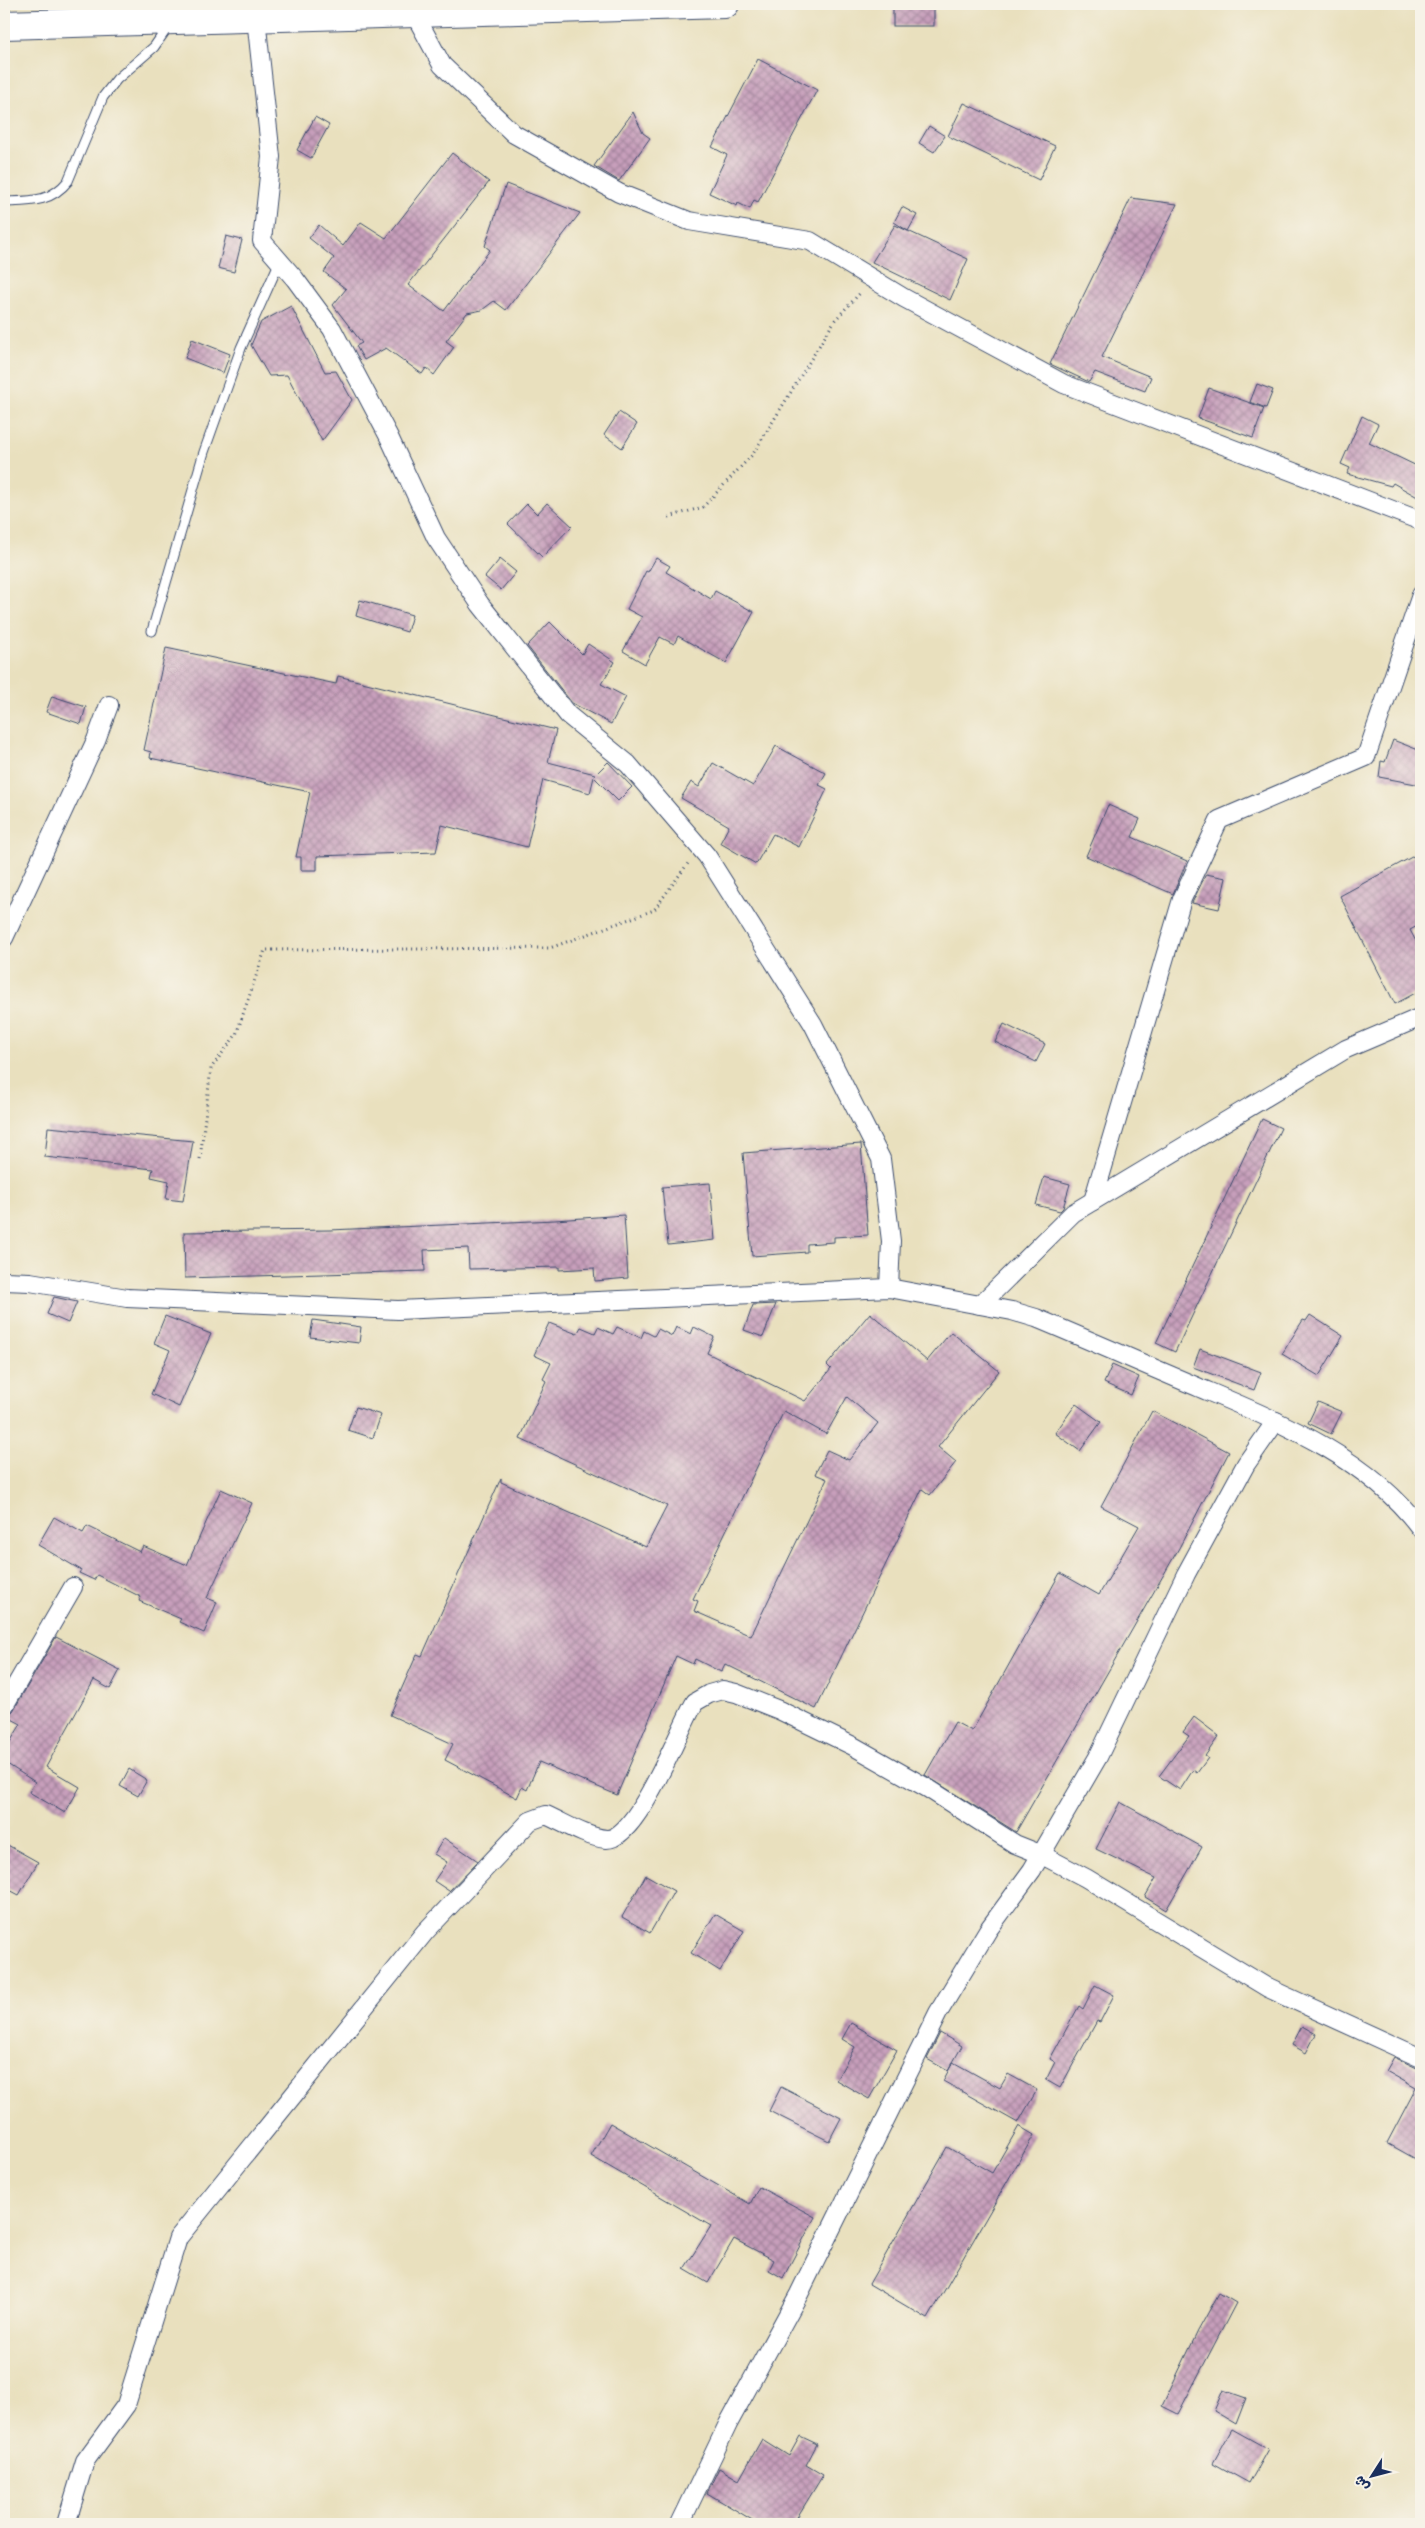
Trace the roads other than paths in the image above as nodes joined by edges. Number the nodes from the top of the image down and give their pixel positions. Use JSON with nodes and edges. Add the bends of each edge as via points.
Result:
{"nodes":[{"id":1,"x":725,"y":4,"type":"edge"},
{"id":2,"x":529,"y":6,"type":"edge"},
{"id":3,"x":414,"y":13,"type":"junction"},
{"id":4,"x":256,"y":18,"type":"junction"},
{"id":5,"x":172,"y":21,"type":"junction"},
{"id":6,"x":4,"y":25,"type":"edge"},
{"id":7,"x":4,"y":202,"type":"edge"},
{"id":8,"x":280,"y":261,"type":"junction"},
{"id":9,"x":1421,"y":521,"type":"edge"},
{"id":10,"x":1421,"y":595,"type":"edge"},
{"id":11,"x":152,"y":631,"type":"dead end"},
{"id":12,"x":109,"y":705,"type":"dead end"},
{"id":13,"x":4,"y":938,"type":"edge"},
{"id":14,"x":1421,"y":1017,"type":"edge"},
{"id":15,"x":1093,"y":1202,"type":"junction"},
{"id":16,"x":4,"y":1281,"type":"edge"},
{"id":17,"x":889,"y":1288,"type":"junction"},
{"id":18,"x":980,"y":1305,"type":"junction"},
{"id":19,"x":1276,"y":1421,"type":"junction"},
{"id":20,"x":1421,"y":1529,"type":"edge"},
{"id":21,"x":73,"y":1587,"type":"dead end"},
{"id":22,"x":4,"y":1706,"type":"edge"},
{"id":23,"x":1040,"y":1854,"type":"junction"},
{"id":24,"x":1421,"y":2058,"type":"edge"},
{"id":25,"x":66,"y":2524,"type":"edge"},
{"id":26,"x":680,"y":2524,"type":"edge"}],
"edges":[{"from":1,"to":2,"type":"highway"},
{"from":2,"to":3,"type":"highway"},
{"from":3,"to":4,"type":"highway"},
{"from":3,"to":9,"type":"street","via":[[442,65],[514,134],[619,194],[688,220],[810,241],[1064,384]]},
{"from":4,"to":5,"type":"highway"},
{"from":4,"to":8,"type":"street","via":[[271,157],[262,241]]},
{"from":5,"to":6,"type":"highway"},
{"from":5,"to":7,"type":"lane","via":[[154,47],[117,79],[103,97],[62,189],[40,201]]},
{"from":8,"to":11,"type":"lane","via":[[241,348],[204,452]]},
{"from":8,"to":17,"type":"street","via":[[332,329],[389,437],[436,538],[480,604],[568,715],[628,764],[699,847],[813,1024],[881,1159],[891,1241]]},
{"from":10,"to":15,"type":"street","via":[[1366,757],[1219,820],[1182,899]]},
{"from":12,"to":13,"type":"street","via":[[96,740]]},
{"from":14,"to":15,"type":"street","via":[[1346,1048]]},
{"from":15,"to":18,"type":"street","via":[[1073,1213]]},
{"from":16,"to":17,"type":"street","via":[[30,1282],[127,1298],[398,1310]]},
{"from":17,"to":18,"type":"street"},
{"from":18,"to":19,"type":"street","via":[[1036,1318]]},
{"from":19,"to":20,"type":"street","via":[[1357,1466],[1385,1488]]},
{"from":19,"to":23,"type":"street","via":[[1246,1464],[1186,1574],[1098,1757]]},
{"from":21,"to":22,"type":"street"},
{"from":23,"to":24,"type":"street","via":[[1154,1918],[1268,1988]]},
{"from":23,"to":25,"type":"street","via":[[1015,1844],[929,1789],[853,1746],[779,1710],[723,1690],[695,1702],[642,1810],[631,1824],[621,1834],[608,1839],[594,1837],[546,1815],[530,1821],[425,1932],[178,2238],[126,2405],[85,2461]]},
{"from":23,"to":26,"type":"street","via":[[988,1930],[938,2013],[799,2294],[728,2424]]}]}
